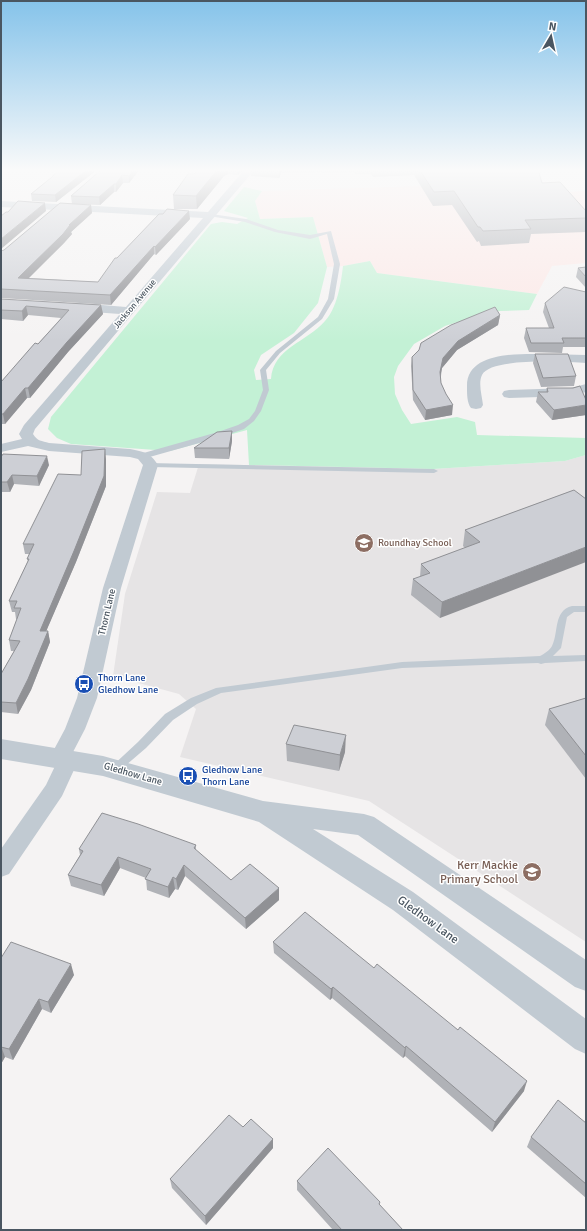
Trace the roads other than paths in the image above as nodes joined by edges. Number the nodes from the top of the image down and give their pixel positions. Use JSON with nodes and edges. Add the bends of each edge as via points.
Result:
{"nodes":[{"id":1,"x":200,"y":226,"type":"edge"},
{"id":2,"x":263,"y":226,"type":"edge"},
{"id":3,"x":69,"y":307,"type":"edge"},
{"id":4,"x":129,"y":311,"type":"junction"},
{"id":5,"x":586,"y":359,"type":"edge"},
{"id":6,"x":586,"y":388,"type":"edge"},
{"id":7,"x":509,"y":394,"type":"dead end"},
{"id":8,"x":476,"y":405,"type":"dead end"},
{"id":9,"x":30,"y":441,"type":"junction"},
{"id":10,"x":1,"y":448,"type":"edge"},
{"id":11,"x":147,"y":460,"type":"junction"},
{"id":12,"x":434,"y":471,"type":"dead end"},
{"id":13,"x":586,"y":608,"type":"edge"},
{"id":14,"x":586,"y":658,"type":"edge"},
{"id":15,"x":541,"y":661,"type":"junction"},
{"id":16,"x":1,"y":749,"type":"edge"},
{"id":17,"x":64,"y":758,"type":"junction"},
{"id":18,"x":114,"y":769,"type":"junction"},
{"id":19,"x":263,"y":812,"type":"junction"},
{"id":20,"x":1,"y":867,"type":"edge"},
{"id":21,"x":586,"y":977,"type":"edge"},
{"id":22,"x":586,"y":1038,"type":"edge"}],
"edges":[{"from":1,"to":4,"type":"street","name":"Jackson Avenue"},
{"from":2,"to":11,"type":"lane","via":[[310,237],[329,232],[337,264],[331,299],[320,318],[278,352],[263,370],[266,390],[252,420],[241,427]]},
{"from":3,"to":4,"type":"street"},
{"from":4,"to":9,"type":"street","name":"Jackson Avenue","via":[[30,428],[26,434]]},
{"from":5,"to":8,"type":"street","via":[[509,359],[485,364],[474,376]]},
{"from":6,"to":7,"type":"street","via":[[565,393]]},
{"from":9,"to":10,"type":"street"},
{"from":9,"to":11,"type":"street","via":[[49,447],[130,453]]},
{"from":11,"to":12,"type":"lane"},
{"from":11,"to":17,"type":"street","name":"Thorn Lane","via":[[112,588],[87,698]]},
{"from":13,"to":15,"type":"lane","via":[[572,609],[563,616],[556,648]]},
{"from":14,"to":15,"type":"lane"},
{"from":15,"to":18,"type":"lane","via":[[402,665],[219,690],[194,701],[169,717]]},
{"from":16,"to":17,"type":"street","name":"Gledhow Lane"},
{"from":17,"to":18,"type":"street","name":"Gledhow Lane"},
{"from":17,"to":20,"type":"street","name":"Thorn Lane","via":[[54,790]]},
{"from":18,"to":19,"type":"street","name":"Gledhow Lane"},
{"from":19,"to":21,"type":"street","name":"Gledhow Lane","via":[[364,825]]},
{"from":19,"to":22,"type":"street","name":"Gledhow Lane","via":[[403,900]]}]}
